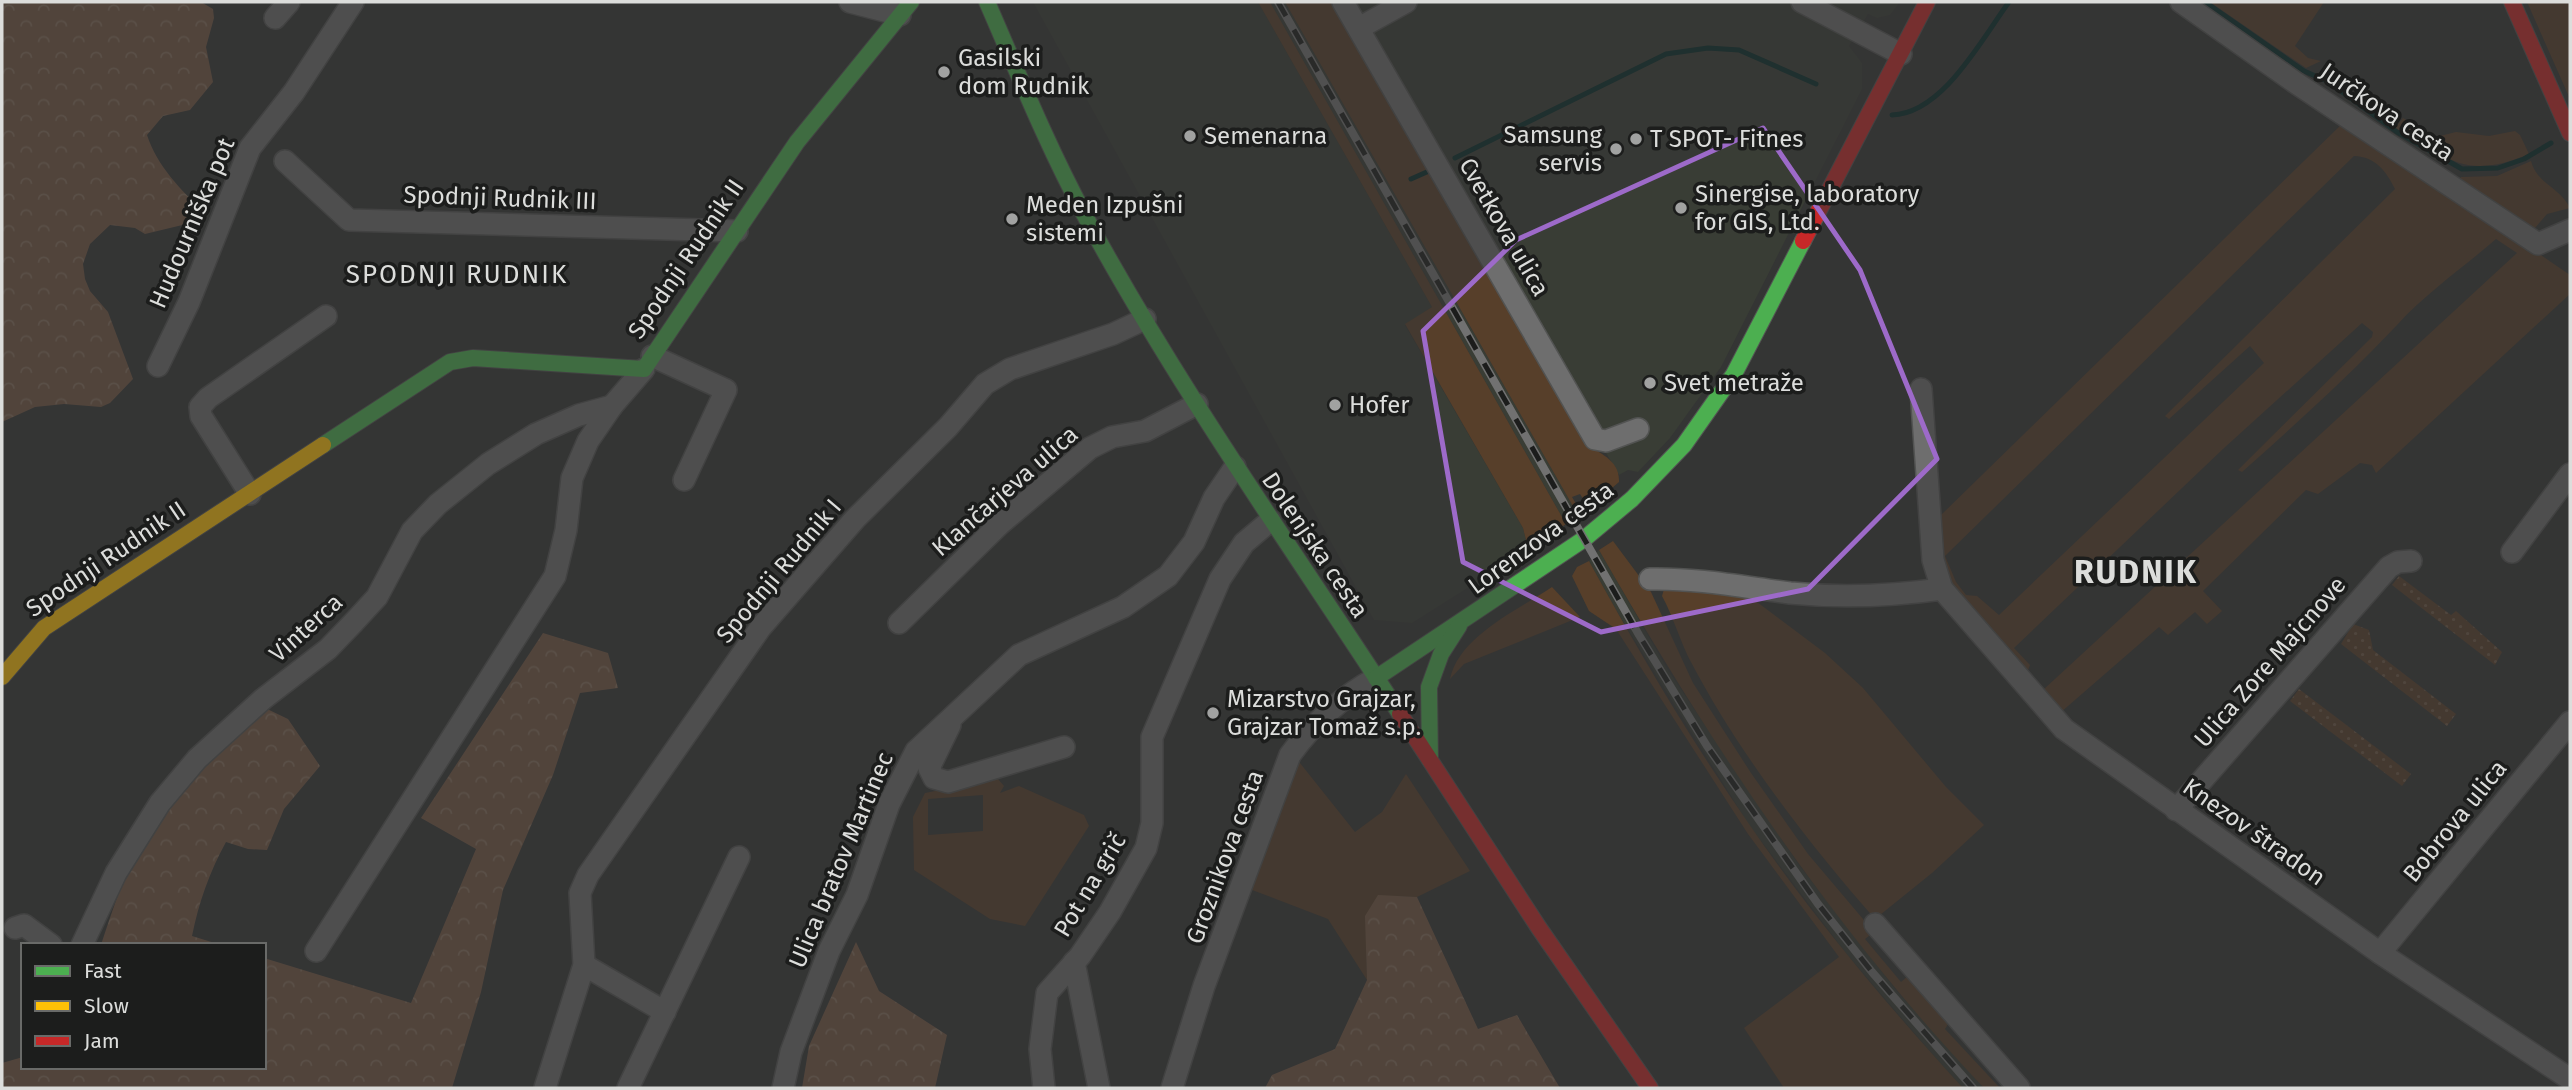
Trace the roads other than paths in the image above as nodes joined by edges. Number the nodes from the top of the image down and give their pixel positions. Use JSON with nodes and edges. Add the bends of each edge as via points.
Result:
{"nodes":[{"id":1,"x":289,"y":2,"type":"edge"},
{"id":2,"x":353,"y":2,"type":"edge"},
{"id":3,"x":850,"y":2,"type":"edge"},
{"id":4,"x":987,"y":2,"type":"edge"},
{"id":5,"x":1343,"y":2,"type":"edge"},
{"id":6,"x":1406,"y":2,"type":"edge"},
{"id":7,"x":1802,"y":2,"type":"edge"},
{"id":8,"x":1927,"y":2,"type":"edge"},
{"id":9,"x":2181,"y":2,"type":"edge"},
{"id":10,"x":2512,"y":2,"type":"edge"},
{"id":11,"x":905,"y":9,"type":"edge"},
{"id":12,"x":275,"y":18,"type":"dead end"},
{"id":13,"x":1359,"y":28,"type":"junction"},
{"id":14,"x":1901,"y":54,"type":"junction"},
{"id":15,"x":2570,"y":133,"type":"edge"},
{"id":16,"x":285,"y":161,"type":"dead end"},
{"id":17,"x":2570,"y":230,"type":"edge"},
{"id":18,"x":737,"y":231,"type":"junction"},
{"id":19,"x":326,"y":316,"type":"dead end"},
{"id":20,"x":1145,"y":319,"type":"junction"},
{"id":21,"x":648,"y":363,"type":"junction"},
{"id":22,"x":158,"y":366,"type":"dead end"},
{"id":23,"x":1921,"y":389,"type":"dead end"},
{"id":24,"x":1197,"y":404,"type":"junction"},
{"id":25,"x":612,"y":406,"type":"junction"},
{"id":26,"x":1638,"y":429,"type":"dead end"},
{"id":27,"x":1235,"y":467,"type":"junction"},
{"id":28,"x":2570,"y":474,"type":"edge"},
{"id":29,"x":684,"y":480,"type":"dead end"},
{"id":30,"x":250,"y":494,"type":"junction"},
{"id":31,"x":1270,"y":521,"type":"junction"},
{"id":32,"x":2512,"y":552,"type":"dead end"},
{"id":33,"x":2411,"y":561,"type":"dead end"},
{"id":34,"x":1650,"y":579,"type":"dead end"},
{"id":35,"x":1942,"y":589,"type":"junction"},
{"id":36,"x":898,"y":622,"type":"dead end"},
{"id":37,"x":1459,"y":626,"type":"junction"},
{"id":38,"x":2,"y":677,"type":"edge"},
{"id":39,"x":1376,"y":678,"type":"junction"},
{"id":40,"x":955,"y":715,"type":"junction"},
{"id":41,"x":2570,"y":722,"type":"edge"},
{"id":42,"x":1063,"y":747,"type":"dead end"},
{"id":43,"x":1430,"y":760,"type":"junction"},
{"id":44,"x":2176,"y":810,"type":"junction"},
{"id":45,"x":739,"y":857,"type":"dead end"},
{"id":46,"x":1875,"y":924,"type":"dead end"},
{"id":47,"x":15,"y":928,"type":"dead end"},
{"id":48,"x":49,"y":943,"type":"edge"},
{"id":49,"x":83,"y":943,"type":"edge"},
{"id":50,"x":316,"y":951,"type":"dead end"},
{"id":51,"x":2380,"y":953,"type":"junction"},
{"id":52,"x":1074,"y":962,"type":"junction"},
{"id":53,"x":584,"y":965,"type":"junction"},
{"id":54,"x":665,"y":1012,"type":"junction"},
{"id":55,"x":2570,"y":1079,"type":"edge"},
{"id":56,"x":545,"y":1088,"type":"edge"},
{"id":57,"x":628,"y":1088,"type":"edge"},
{"id":58,"x":783,"y":1088,"type":"edge"},
{"id":59,"x":1044,"y":1088,"type":"edge"},
{"id":60,"x":1099,"y":1088,"type":"edge"},
{"id":61,"x":1172,"y":1088,"type":"edge"},
{"id":62,"x":1650,"y":1088,"type":"edge"},
{"id":63,"x":2019,"y":1088,"type":"edge"}],
"edges":[{"from":1,"to":12,"type":"street"},
{"from":2,"to":22,"type":"street","name":"Hudourniška pot","via":[[301,82],[250,148],[189,302]]},
{"from":3,"to":11,"type":"street"},
{"from":4,"to":20,"type":"street","name":"Dolenjska cesta","via":[[1081,208]]},
{"from":5,"to":13,"type":"street","name":"Cvetkova ulica"},
{"from":6,"to":13,"type":"street"},
{"from":7,"to":14,"type":"street"},
{"from":8,"to":14,"type":"street","name":"Lorenzova cesta"},
{"from":9,"to":17,"type":"street","name":"Jurčkova cesta","via":[[2538,244]]},
{"from":10,"to":15,"type":"street"},
{"from":11,"to":18,"type":"street","name":"Spodnji Rudnik II","via":[[797,142]]},
{"from":13,"to":26,"type":"street","name":"Cvetkova ulica","via":[[1595,439],[1606,441]]},
{"from":14,"to":37,"type":"street","name":"Lorenzova cesta","via":[[1734,374],[1684,445],[1607,522]]},
{"from":16,"to":18,"type":"street","name":"Spodnji Rudnik III","via":[[349,220]]},
{"from":18,"to":21,"type":"street","name":"Spodnji Rudnik II"},
{"from":19,"to":30,"type":"street","via":[[200,407],[201,416]]},
{"from":20,"to":24,"type":"street","name":"Dolenjska cesta"},
{"from":20,"to":53,"type":"street","name":"Spodnji Rudnik I","via":[[1010,369],[985,384],[795,584],[588,875],[579,903]]},
{"from":21,"to":25,"type":"street"},
{"from":21,"to":29,"type":"street","via":[[726,390]]},
{"from":21,"to":30,"type":"street","name":"Spodnji Rudnik II","via":[[473,358],[450,362]]},
{"from":23,"to":35,"type":"street","name":"Knezov štradon","via":[[1933,560]]},
{"from":24,"to":27,"type":"street","name":"Dolenjska cesta"},
{"from":24,"to":36,"type":"street","name":"Klančarjeva ulica","via":[[1145,431],[1112,437],[1090,448],[1000,524]]},
{"from":25,"to":49,"type":"street","name":"Vinterca","via":[[537,434],[488,464],[438,504],[412,531],[377,597],[354,622],[197,760],[160,803],[116,873]]},
{"from":25,"to":50,"type":"street","via":[[588,441],[572,478],[555,576]]},
{"from":27,"to":31,"type":"street","name":"Dolenjska cesta"},
{"from":27,"to":40,"type":"street","name":"Ulica bratov Martinec","via":[[1194,541],[1168,576],[1123,607],[1019,655]]},
{"from":28,"to":32,"type":"street"},
{"from":30,"to":38,"type":"street","name":"Spodnji Rudnik II","via":[[44,628]]},
{"from":31,"to":39,"type":"street","name":"Dolenjska cesta"},
{"from":31,"to":52,"type":"street","name":"Pot na grič","via":[[1244,543],[1220,579],[1152,737],[1152,823],[1146,848],[1110,912]]},
{"from":33,"to":44,"type":"street","name":"Ulica Zore Majcnove","via":[[2389,567]]},
{"from":34,"to":35,"type":"street","via":[[1838,595],[1890,596]]},
{"from":35,"to":44,"type":"street","name":"Knezov štradon","via":[[2064,729]]},
{"from":37,"to":39,"type":"street","name":"Lorenzova cesta"},
{"from":37,"to":43,"type":"street","via":[[1441,654],[1429,687]]},
{"from":39,"to":43,"type":"street","name":"Dolenjska cesta"},
{"from":39,"to":61,"type":"street","name":"Groznikova cesta","via":[[1348,694],[1290,755]]},
{"from":40,"to":42,"type":"street","via":[[929,768],[934,778],[948,782],[973,776]]},
{"from":40,"to":58,"type":"street","name":"Ulica bratov Martinec","via":[[916,751],[903,771],[791,1052]]},
{"from":41,"to":51,"type":"street","name":"Bobrova ulica"},
{"from":43,"to":62,"type":"street","name":"Dolenjska cesta","via":[[1595,1013]]},
{"from":44,"to":51,"type":"street","name":"Knezov štradon"},
{"from":45,"to":54,"type":"street"},
{"from":46,"to":63,"type":"street"},
{"from":47,"to":48,"type":"street","via":[[24,925]]},
{"from":51,"to":55,"type":"street","name":"Knezov štradon"},
{"from":52,"to":59,"type":"street","name":"Pot na grič","via":[[1047,993],[1040,1049]]},
{"from":52,"to":60,"type":"street"},
{"from":53,"to":54,"type":"street"},
{"from":53,"to":56,"type":"street","name":"Spodnji Rudnik I"},
{"from":54,"to":57,"type":"street"}]}
